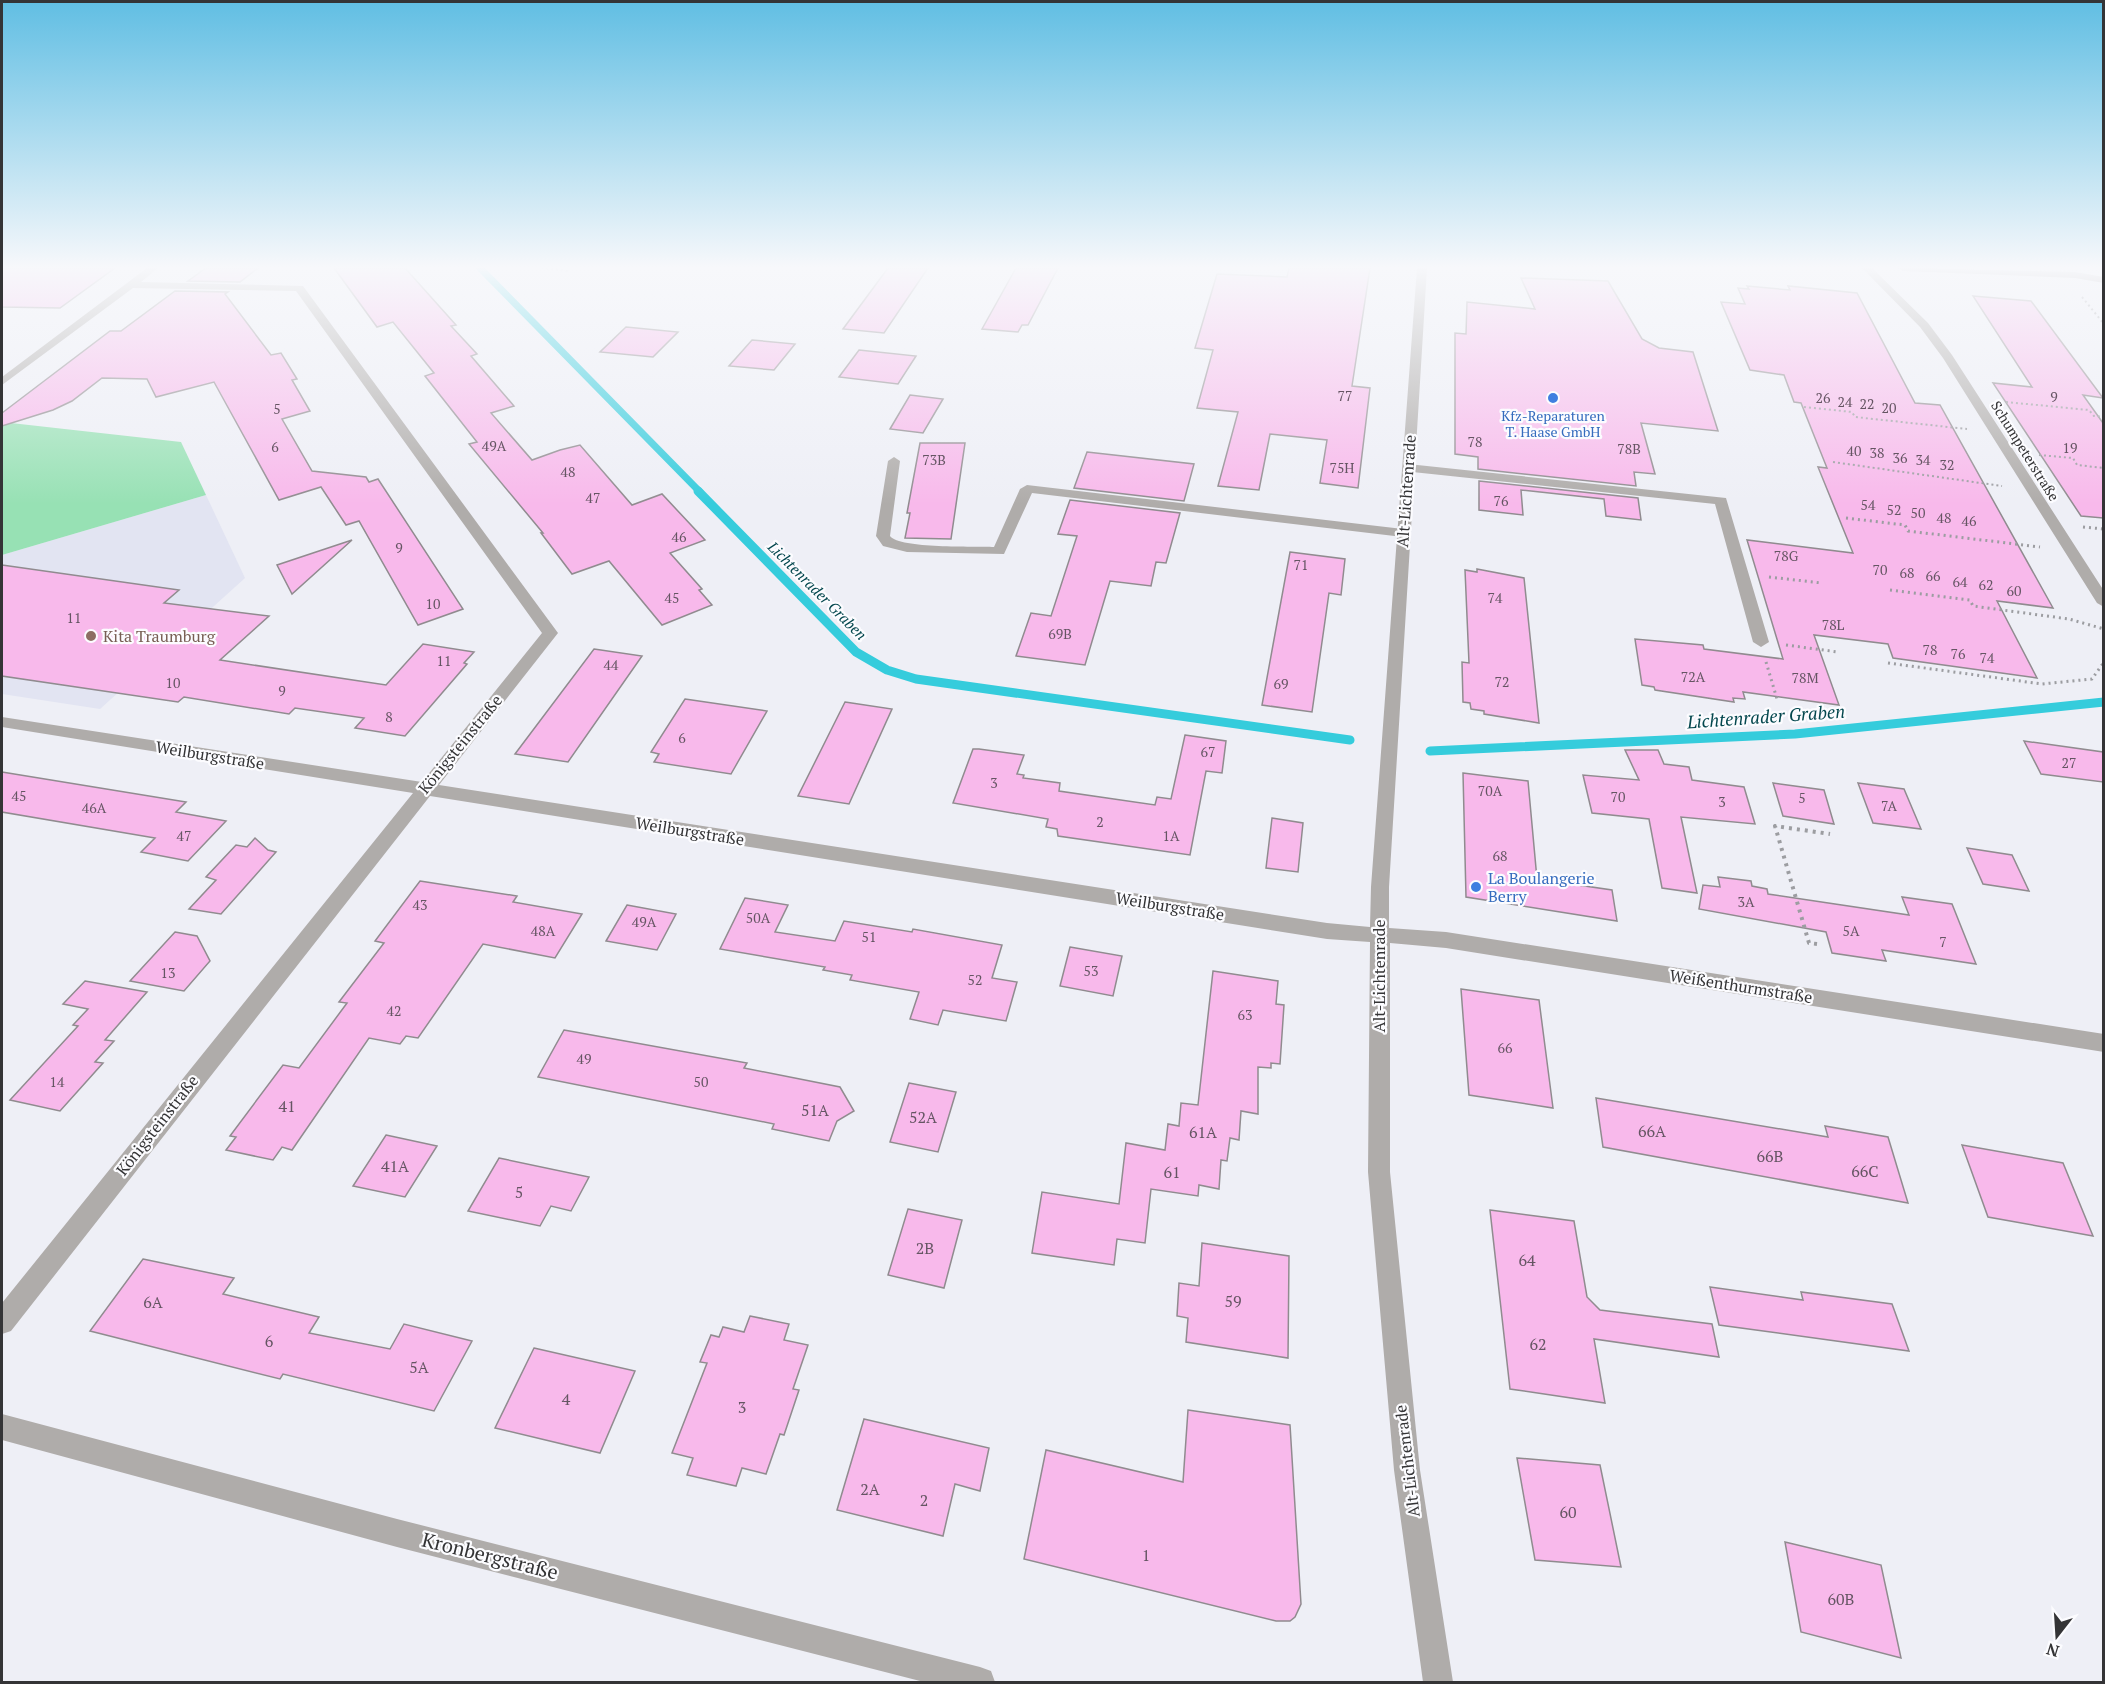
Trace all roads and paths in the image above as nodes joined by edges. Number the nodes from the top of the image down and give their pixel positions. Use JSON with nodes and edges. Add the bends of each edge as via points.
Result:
{"nodes":[{"id":1,"x":49,"y":347,"type":"edge"},
{"id":2,"x":342,"y":347,"type":"edge"},
{"id":3,"x":1416,"y":347,"type":"edge"},
{"id":4,"x":1939,"y":347,"type":"edge"},
{"id":5,"x":2,"y":382,"type":"edge"},
{"id":6,"x":1975,"y":399,"type":"junction"},
{"id":7,"x":1804,"y":407,"type":"dead end"},
{"id":8,"x":2103,"y":417,"type":"edge"},
{"id":9,"x":1996,"y":432,"type":"junction"},
{"id":10,"x":2008,"y":451,"type":"junction"},
{"id":11,"x":894,"y":462,"type":"dead end"},
{"id":12,"x":1833,"y":462,"type":"dead end"},
{"id":13,"x":1408,"y":468,"type":"junction"},
{"id":14,"x":2103,"y":468,"type":"edge"},
{"id":15,"x":2032,"y":489,"type":"junction"},
{"id":16,"x":1846,"y":518,"type":"dead end"},
{"id":17,"x":1403,"y":533,"type":"junction"},
{"id":18,"x":2070,"y":551,"type":"junction"},
{"id":19,"x":1741,"y":573,"type":"junction"},
{"id":20,"x":1822,"y":583,"type":"dead end"},
{"id":21,"x":1890,"y":590,"type":"dead end"},
{"id":22,"x":2103,"y":603,"type":"edge"},
{"id":23,"x":2103,"y":629,"type":"edge"},
{"id":24,"x":1761,"y":642,"type":"junction"},
{"id":25,"x":1838,"y":652,"type":"dead end"},
{"id":26,"x":2103,"y":662,"type":"edge"},
{"id":27,"x":1888,"y":663,"type":"dead end"},
{"id":28,"x":1777,"y":699,"type":"dead end"},
{"id":29,"x":2,"y":722,"type":"edge"},
{"id":30,"x":423,"y":788,"type":"junction"},
{"id":31,"x":1830,"y":834,"type":"dead end"},
{"id":32,"x":1379,"y":935,"type":"junction"},
{"id":33,"x":1816,"y":944,"type":"dead end"},
{"id":34,"x":2103,"y":1043,"type":"edge"},
{"id":35,"x":2,"y":1322,"type":"edge"},
{"id":36,"x":2,"y":1426,"type":"edge"},
{"id":37,"x":980,"y":1683,"type":"edge"},
{"id":38,"x":1438,"y":1683,"type":"edge"}],
"edges":[{"from":1,"to":5,"type":"street"},
{"from":2,"to":30,"type":"street","name":"Königsteinstraße","via":[[550,633]]},
{"from":3,"to":13,"type":"street","name":"Alt-Lichtenrade"},
{"from":4,"to":6,"type":"street","name":"Schumpeterstraße"},
{"from":6,"to":8,"type":"path","via":[[2089,411]]},
{"from":6,"to":9,"type":"street","name":"Schumpeterstraße"},
{"from":7,"to":9,"type":"path","via":[[1852,412],[1855,417]]},
{"from":9,"to":10,"type":"street","name":"Schumpeterstraße"},
{"from":10,"to":14,"type":"path","via":[[2073,458],[2077,465]]},
{"from":10,"to":15,"type":"street","name":"Schumpeterstraße"},
{"from":11,"to":17,"type":"street","via":[[883,536],[888,543],[907,548],[999,551],[1027,489]]},
{"from":12,"to":15,"type":"path"},
{"from":13,"to":17,"type":"street","name":"Alt-Lichtenrade"},
{"from":13,"to":19,"type":"street","via":[[1721,501]]},
{"from":15,"to":18,"type":"street","name":"Schumpeterstraße"},
{"from":16,"to":18,"type":"path","via":[[1905,525],[1908,531]]},
{"from":17,"to":32,"type":"street","name":"Alt-Lichtenrade"},
{"from":18,"to":22,"type":"street","name":"Schumpeterstraße"},
{"from":19,"to":20,"type":"path"},
{"from":19,"to":24,"type":"street"},
{"from":21,"to":23,"type":"path","via":[[1970,600],[1973,606],[2069,619]]},
{"from":24,"to":25,"type":"path"},
{"from":24,"to":28,"type":"path"},
{"from":26,"to":27,"type":"path","via":[[2092,679],[2042,684]]},
{"from":29,"to":30,"type":"street","name":"Weilburgstraße"},
{"from":30,"to":32,"type":"street","name":"Weilburgstraße","via":[[1303,927]]},
{"from":30,"to":35,"type":"street","name":"Königsteinstraße"},
{"from":31,"to":33,"type":"path","via":[[1775,826],[1809,943]]},
{"from":32,"to":34,"type":"street","name":"Weißenthurmstraße","via":[[1446,940]]},
{"from":32,"to":38,"type":"street","name":"Alt-Lichtenrade","via":[[1379,1172],[1407,1470]]},
{"from":36,"to":37,"type":"street","name":"Kronbergstraße","via":[[397,1533]]}]}
